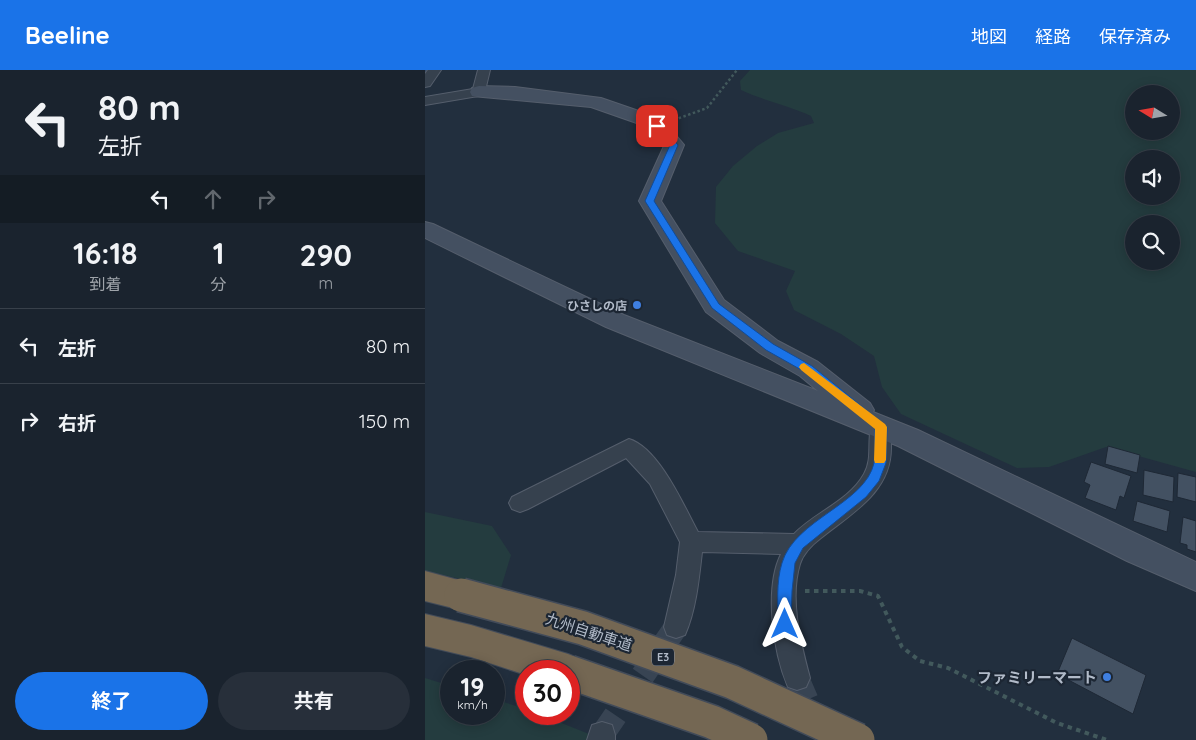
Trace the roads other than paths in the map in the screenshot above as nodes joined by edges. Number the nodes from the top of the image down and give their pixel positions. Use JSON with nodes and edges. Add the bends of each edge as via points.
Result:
{"nodes":[{"id":1,"x":435,"y":70,"type":"edge"},
{"id":2,"x":485,"y":70,"type":"edge"},
{"id":3,"x":425,"y":83,"type":"edge"},
{"id":4,"x":479,"y":92,"type":"junction"},
{"id":5,"x":425,"y":102,"type":"edge"},
{"id":6,"x":425,"y":229,"type":"edge"},
{"id":7,"x":881,"y":427,"type":"junction"},
{"id":8,"x":519,"y":503,"type":"dead end"},
{"id":9,"x":691,"y":542,"type":"junction"},
{"id":10,"x":799,"y":544,"type":"junction"},
{"id":11,"x":1196,"y":577,"type":"edge"},
{"id":12,"x":425,"y":586,"type":"edge"},
{"id":13,"x":676,"y":627,"type":"tunnel mouth"},
{"id":14,"x":425,"y":630,"type":"edge"},
{"id":15,"x":532,"y":660,"type":"edge"},
{"id":16,"x":580,"y":675,"type":"edge"},
{"id":17,"x":797,"y":678,"type":"tunnel mouth"},
{"id":18,"x":751,"y":740,"type":"edge"},
{"id":19,"x":858,"y":740,"type":"edge"}],
"edges":[{"from":1,"to":3,"type":"street"},
{"from":2,"to":4,"type":"street"},
{"from":4,"to":5,"type":"street"},
{"from":4,"to":7,"type":"street","via":[[594,102],[655,123],[674,145],[650,201],[715,306],[769,347],[809,369]]},
{"from":6,"to":7,"type":"street","via":[[615,321]]},
{"from":7,"to":10,"type":"street","via":[[880,463],[874,477],[862,493]]},
{"from":7,"to":11,"type":"street"},
{"from":8,"to":9,"type":"street","via":[[629,447],[658,478]]},
{"from":9,"to":10,"type":"street"},
{"from":9,"to":13,"type":"street","via":[[688,575]]},
{"from":10,"to":17,"type":"street","via":[[789,562],[785,591],[785,624]]},
{"from":12,"to":19,"type":"highway","name":"九州自動車道","number":"E3","bridge":true,"via":[[583,628],[733,682]]},
{"from":14,"to":15,"type":"highway"},
{"from":16,"to":18,"type":"highway","bridge":true,"via":[[711,722]]}]}
